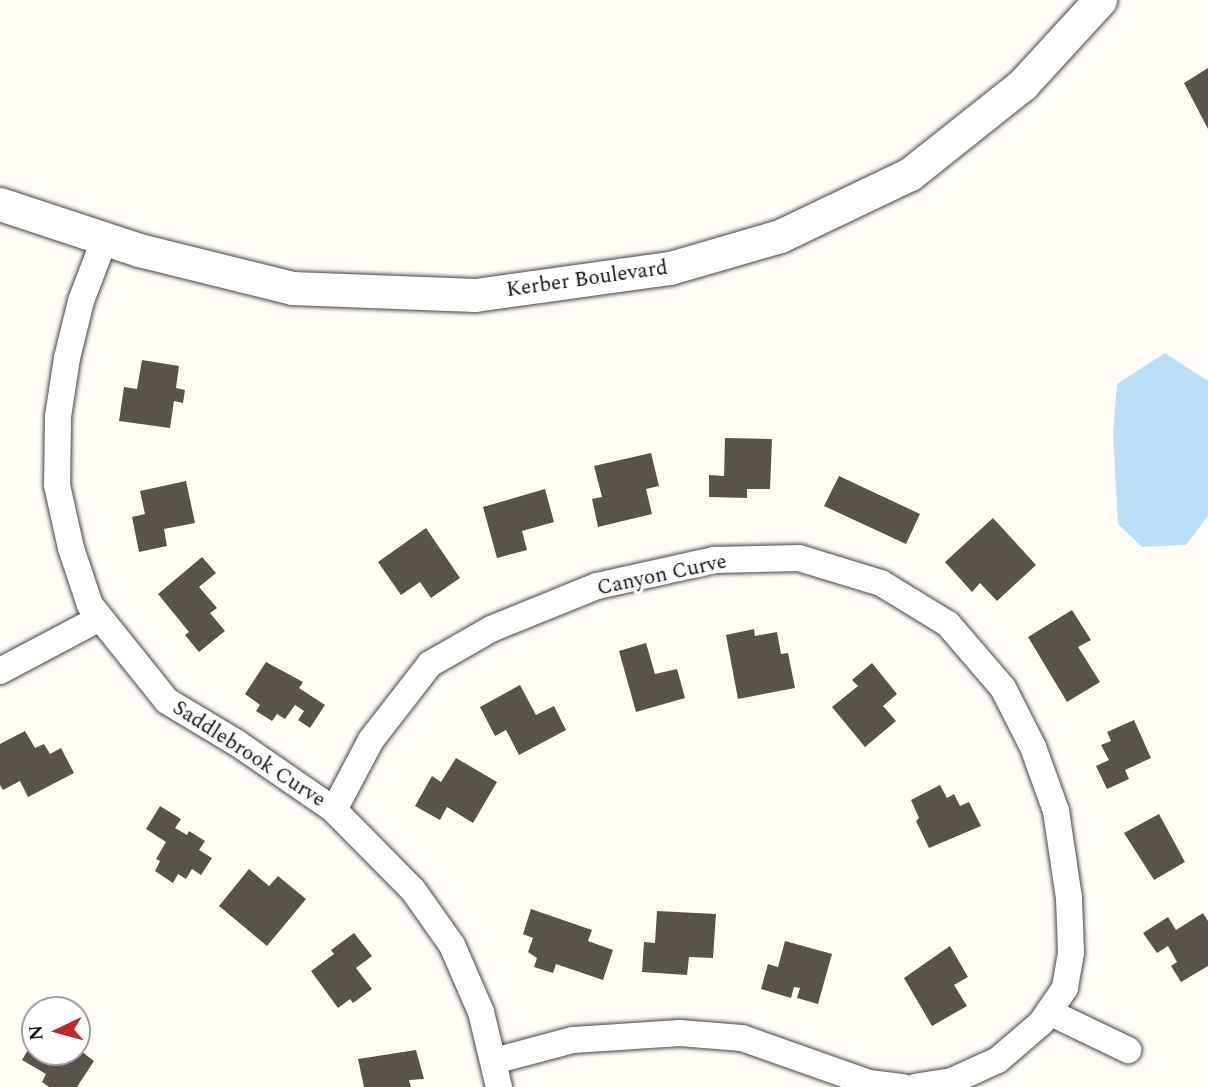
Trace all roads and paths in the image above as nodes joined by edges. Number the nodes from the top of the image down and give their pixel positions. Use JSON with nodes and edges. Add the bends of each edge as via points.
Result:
{"nodes":[{"id":1,"x":1100,"y":0,"type":"edge"},
{"id":2,"x":0,"y":204,"type":"edge"},
{"id":3,"x":104,"y":238,"type":"junction"},
{"id":4,"x":100,"y":618,"type":"junction"},
{"id":5,"x":0,"y":671,"type":"edge"},
{"id":6,"x":334,"y":810,"type":"junction"},
{"id":7,"x":1049,"y":1012,"type":"junction"},
{"id":8,"x":1128,"y":1050,"type":"dead end"},
{"id":9,"x":494,"y":1061,"type":"junction"},
{"id":10,"x":499,"y":1087,"type":"edge"},
{"id":11,"x":903,"y":1087,"type":"edge"},
{"id":12,"x":915,"y":1087,"type":"edge"}],
"edges":[{"from":1,"to":3,"type":"street","name":"Kerber Boulevard","via":[[1023,84],[910,174],[780,236],[670,268],[475,295],[292,288]]},
{"from":2,"to":3,"type":"street","name":"Kerber Boulevard"},
{"from":3,"to":4,"type":"street","name":"Saddlebrook Curve","via":[[67,358],[58,417],[57,485],[71,548],[90,605]]},
{"from":4,"to":5,"type":"street"},
{"from":4,"to":6,"type":"street","name":"Saddlebrook Curve","via":[[167,701]]},
{"from":6,"to":7,"type":"street","name":"Canyon Curve","via":[[371,740],[430,664],[491,629],[610,583],[714,560],[799,558],[881,583],[948,624],[1003,688],[1033,747],[1056,811],[1067,885],[1071,953],[1065,989]]},
{"from":6,"to":9,"type":"street","name":"Saddlebrook Curve","via":[[413,890],[452,945],[481,1012]]},
{"from":7,"to":8,"type":"street"},
{"from":7,"to":12,"type":"street","name":"Canyon Curve","via":[[998,1059],[952,1081]]},
{"from":9,"to":10,"type":"street","name":"Saddlebrook Curve"},
{"from":9,"to":11,"type":"street","via":[[573,1040],[680,1032],[742,1038],[869,1083]]}]}
